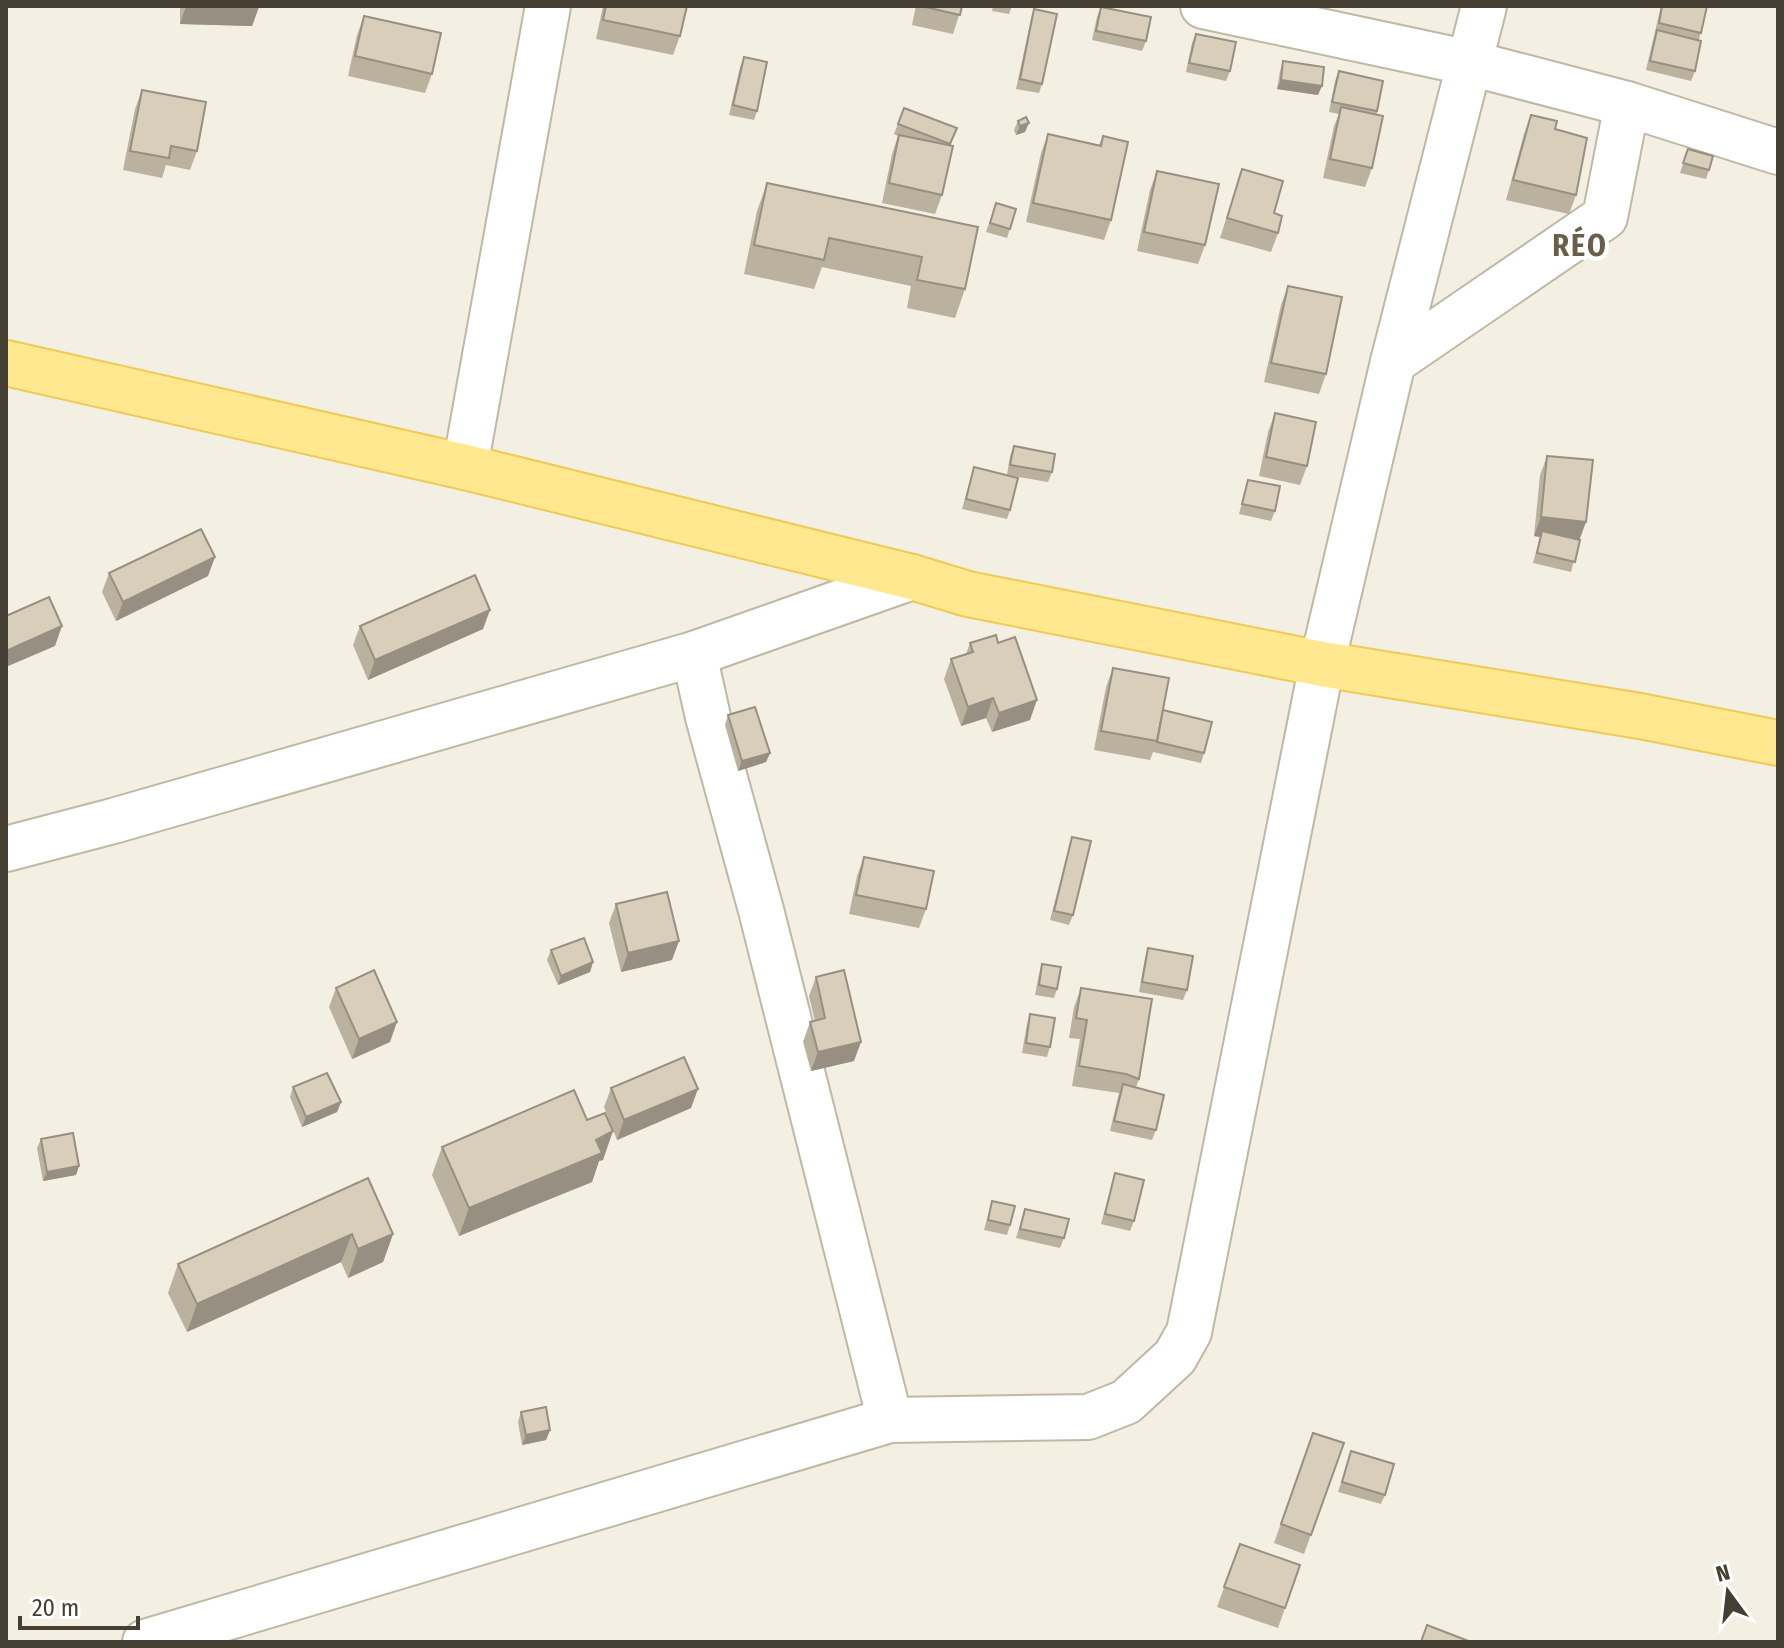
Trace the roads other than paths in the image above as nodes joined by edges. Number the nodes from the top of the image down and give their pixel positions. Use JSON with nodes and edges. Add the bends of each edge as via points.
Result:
{"nodes":[{"id":1,"x":548,"y":6,"type":"edge"},
{"id":2,"x":1203,"y":6,"type":"edge"},
{"id":3,"x":1484,"y":6,"type":"edge"},
{"id":4,"x":1470,"y":63,"type":"junction"},
{"id":5,"x":1627,"y":104,"type":"junction"},
{"id":6,"x":1778,"y":152,"type":"edge"},
{"id":7,"x":1393,"y":362,"type":"junction"},
{"id":8,"x":6,"y":363,"type":"edge"},
{"id":9,"x":465,"y":467,"type":"junction"},
{"id":10,"x":912,"y":577,"type":"junction"},
{"id":11,"x":694,"y":654,"type":"junction"},
{"id":12,"x":1322,"y":664,"type":"junction"},
{"id":13,"x":1778,"y":743,"type":"edge"},
{"id":14,"x":6,"y":849,"type":"edge"},
{"id":15,"x":890,"y":1420,"type":"junction"},
{"id":16,"x":145,"y":1642,"type":"edge"}],
"edges":[{"from":1,"to":9,"type":"street"},
{"from":2,"to":4,"type":"street"},
{"from":3,"to":4,"type":"street"},
{"from":4,"to":5,"type":"street"},
{"from":4,"to":7,"type":"street"},
{"from":5,"to":6,"type":"street"},
{"from":5,"to":7,"type":"street","via":[[1605,217]]},
{"from":7,"to":12,"type":"street"},
{"from":8,"to":9,"type":"main road"},
{"from":9,"to":10,"type":"main road"},
{"from":10,"to":11,"type":"street"},
{"from":10,"to":12,"type":"main road","via":[[968,594]]},
{"from":11,"to":14,"type":"street"},
{"from":11,"to":15,"type":"street"},
{"from":12,"to":13,"type":"main road"},
{"from":12,"to":15,"type":"street","via":[[1189,1332],[1175,1357],[1126,1402],[1088,1417]]},
{"from":15,"to":16,"type":"street"}]}
